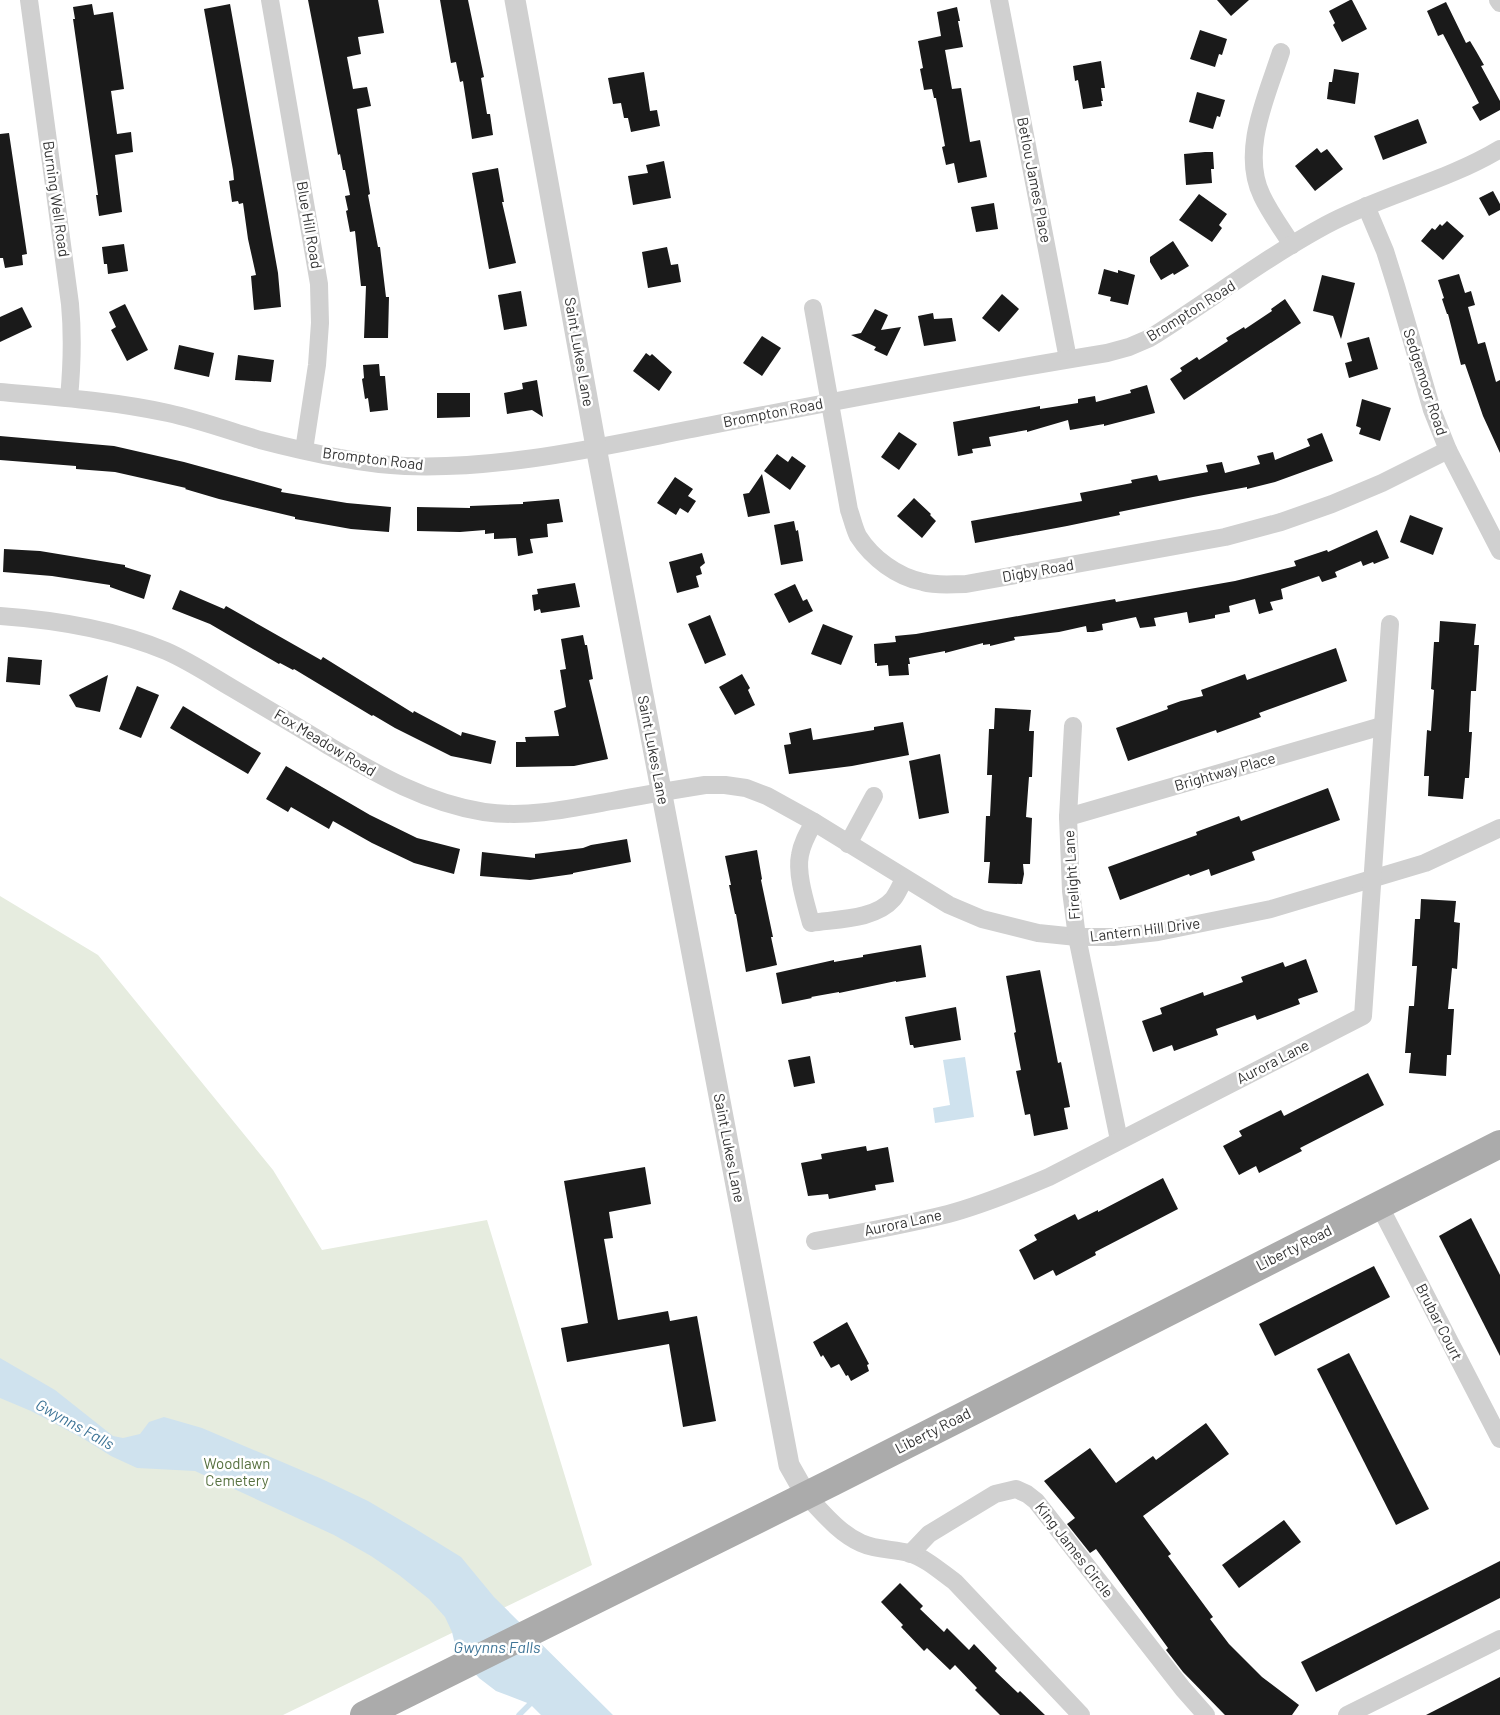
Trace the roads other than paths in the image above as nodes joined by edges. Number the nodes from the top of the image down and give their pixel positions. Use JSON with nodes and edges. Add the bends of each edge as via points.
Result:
{"nodes":[{"id":1,"x":29,"y":0,"type":"edge"},
{"id":2,"x":270,"y":0,"type":"edge"},
{"id":3,"x":516,"y":0,"type":"edge"},
{"id":4,"x":999,"y":0,"type":"edge"},
{"id":5,"x":1498,"y":0,"type":"edge"},
{"id":6,"x":1500,"y":4,"type":"edge"},
{"id":7,"x":1281,"y":52,"type":"dead end"},
{"id":8,"x":1500,"y":149,"type":"edge"},
{"id":9,"x":1366,"y":206,"type":"junction"},
{"id":10,"x":1292,"y":245,"type":"junction"},
{"id":11,"x":813,"y":308,"type":"dead end"},
{"id":12,"x":1068,"y":359,"type":"junction"},
{"id":13,"x":0,"y":392,"type":"edge"},
{"id":14,"x":69,"y":398,"type":"junction"},
{"id":15,"x":829,"y":402,"type":"junction"},
{"id":16,"x":596,"y":447,"type":"junction"},
{"id":17,"x":304,"y":450,"type":"junction"},
{"id":18,"x":1448,"y":450,"type":"junction"},
{"id":19,"x":1500,"y":551,"type":"edge"},
{"id":20,"x":0,"y":616,"type":"edge"},
{"id":21,"x":1390,"y":624,"type":"dead end"},
{"id":22,"x":1073,"y":726,"type":"dead end"},
{"id":23,"x":1382,"y":726,"type":"junction"},
{"id":24,"x":661,"y":792,"type":"junction"},
{"id":25,"x":874,"y":796,"type":"dead end"},
{"id":26,"x":1068,"y":817,"type":"junction"},
{"id":27,"x":814,"y":822,"type":"junction"},
{"id":28,"x":1500,"y":828,"type":"edge"},
{"id":29,"x":848,"y":844,"type":"junction"},
{"id":30,"x":904,"y":879,"type":"junction"},
{"id":31,"x":1372,"y":880,"type":"junction"},
{"id":32,"x":1077,"y":937,"type":"junction"},
{"id":33,"x":1119,"y":1140,"type":"junction"},
{"id":34,"x":1500,"y":1144,"type":"edge"},
{"id":35,"x":1379,"y":1206,"type":"junction"},
{"id":36,"x":815,"y":1241,"type":"dead end"},
{"id":37,"x":1500,"y":1439,"type":"edge"},
{"id":38,"x":806,"y":1495,"type":"junction"},
{"id":39,"x":910,"y":1554,"type":"junction"},
{"id":40,"x":1500,"y":1639,"type":"edge"},
{"id":41,"x":364,"y":1715,"type":"edge"},
{"id":42,"x":1081,"y":1715,"type":"edge"},
{"id":43,"x":1206,"y":1715,"type":"edge"},
{"id":44,"x":1347,"y":1715,"type":"edge"}],
"edges":[{"from":1,"to":14,"type":"street","name":"Burning Well Road","via":[[73,331]]},
{"from":2,"to":17,"type":"street","name":"Blue Hill Road","via":[[319,284],[317,365]]},
{"from":3,"to":16,"type":"street","name":"Saint Lukes Lane"},
{"from":4,"to":12,"type":"street","name":"Betlou James Place"},
{"from":5,"to":6,"type":"street"},
{"from":7,"to":10,"type":"street","via":[[1253,144],[1253,160],[1261,196]]},
{"from":8,"to":9,"type":"street","name":"Brompton Road","via":[[1448,176]]},
{"from":9,"to":10,"type":"street","name":"Brompton Road"},
{"from":9,"to":18,"type":"street","name":"Sedgemoor Road","via":[[1396,286],[1432,410]]},
{"from":10,"to":12,"type":"street","name":"Brompton Road","via":[[1150,338],[1122,349]]},
{"from":11,"to":15,"type":"street","name":"Digby Road"},
{"from":12,"to":15,"type":"street","name":"Brompton Road"},
{"from":13,"to":14,"type":"street","name":"Brompton Road"},
{"from":14,"to":17,"type":"street","name":"Brompton Road","via":[[170,414]]},
{"from":15,"to":16,"type":"street","name":"Brompton Road"},
{"from":15,"to":18,"type":"street","name":"Digby Road","via":[[849,510],[857,534],[872,553],[893,569],[922,582],[942,585],[966,584],[1225,537],[1282,522],[1382,483]]},
{"from":16,"to":17,"type":"street","name":"Brompton Road","via":[[502,462],[449,466],[403,466]]},
{"from":16,"to":24,"type":"street","name":"Saint Lukes Lane"},
{"from":18,"to":19,"type":"street","name":"Sedgemoor Road"},
{"from":20,"to":24,"type":"street","name":"Fox Meadow Road","via":[[83,626],[166,652],[206,672],[381,776],[452,806],[518,815],[555,812]]},
{"from":21,"to":23,"type":"street","name":"Aurora Lane"},
{"from":22,"to":26,"type":"street","name":"Firelight Lane"},
{"from":23,"to":26,"type":"street","name":"Brightway Place"},
{"from":23,"to":31,"type":"street","name":"Aurora Lane"},
{"from":24,"to":27,"type":"street","name":"Lantern Hill Drive","via":[[705,785],[746,788]]},
{"from":24,"to":38,"type":"street","name":"Saint Lukes Lane","via":[[789,1465]]},
{"from":25,"to":29,"type":"street"},
{"from":26,"to":32,"type":"street","name":"Firelight Lane","via":[[1071,891]]},
{"from":27,"to":29,"type":"street","name":"Lantern Hill Drive"},
{"from":27,"to":30,"type":"street","via":[[799,857],[811,923],[868,915],[882,909],[893,899]]},
{"from":28,"to":31,"type":"street","name":"Lantern Hill Drive","via":[[1426,863]]},
{"from":29,"to":30,"type":"street","name":"Lantern Hill Drive"},
{"from":30,"to":32,"type":"street","name":"Lantern Hill Drive","via":[[949,905],[982,919],[1038,933]]},
{"from":31,"to":32,"type":"street","name":"Lantern Hill Drive","via":[[1214,922],[1158,932]]},
{"from":31,"to":33,"type":"street","name":"Aurora Lane","via":[[1363,1016]]},
{"from":32,"to":33,"type":"street","name":"Firelight Lane"},
{"from":33,"to":36,"type":"street","name":"Aurora Lane","via":[[1049,1178],[996,1199],[949,1214]]},
{"from":34,"to":35,"type":"main road","name":"Liberty Road"},
{"from":35,"to":37,"type":"street","name":"Brubar Court"},
{"from":35,"to":38,"type":"main road","name":"Liberty Road"},
{"from":38,"to":39,"type":"street","via":[[847,1536],[879,1549]]},
{"from":38,"to":41,"type":"main road","name":"Liberty Road"},
{"from":39,"to":42,"type":"street","via":[[955,1582]]},
{"from":39,"to":43,"type":"street","name":"King James Circle","via":[[929,1534],[995,1494],[1016,1489],[1026,1494],[1036,1501]]},
{"from":40,"to":44,"type":"street"}]}
